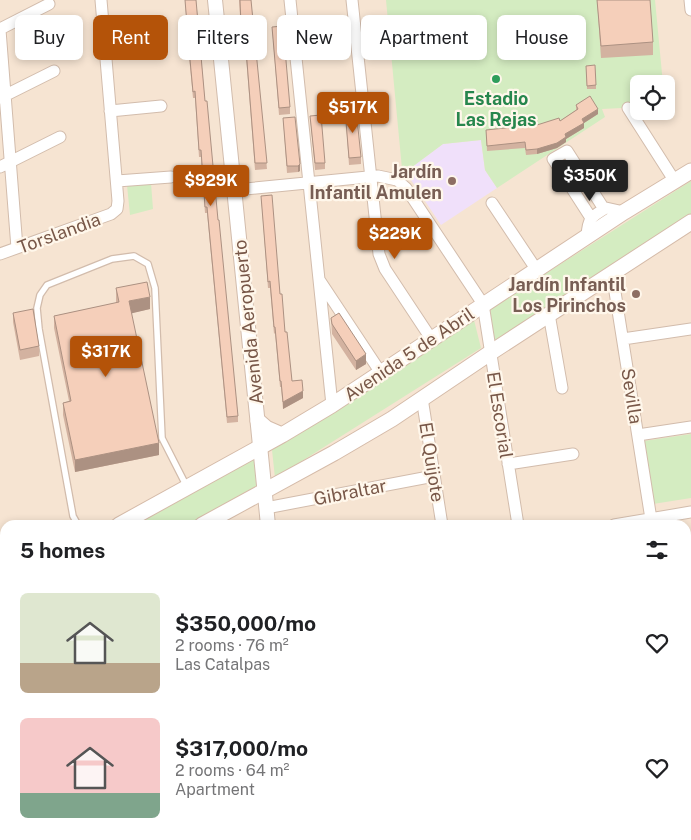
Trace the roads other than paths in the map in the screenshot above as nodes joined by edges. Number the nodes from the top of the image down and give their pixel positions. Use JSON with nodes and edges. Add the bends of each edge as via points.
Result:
{"nodes":[{"id":1,"x":102,"y":0,"type":"edge"},
{"id":2,"x":215,"y":0,"type":"edge"},
{"id":3,"x":290,"y":0,"type":"edge"},
{"id":4,"x":352,"y":0,"type":"edge"},
{"id":5,"x":690,"y":0,"type":"edge"},
{"id":6,"x":49,"y":4,"type":"dead end"},
{"id":7,"x":691,"y":10,"type":"edge"},
{"id":8,"x":103,"y":15,"type":"edge"},
{"id":9,"x":0,"y":30,"type":"edge"},
{"id":10,"x":106,"y":60,"type":"edge"},
{"id":11,"x":54,"y":71,"type":"dead end"},
{"id":12,"x":3,"y":97,"type":"edge"},
{"id":13,"x":161,"y":106,"type":"dead end"},
{"id":14,"x":628,"y":108,"type":"dead end"},
{"id":15,"x":110,"y":111,"type":"junction"},
{"id":16,"x":60,"y":137,"type":"dead end"},
{"id":17,"x":11,"y":162,"type":"junction"},
{"id":18,"x":0,"y":167,"type":"edge"},
{"id":19,"x":691,"y":171,"type":"edge"},
{"id":20,"x":371,"y":176,"type":"junction"},
{"id":21,"x":171,"y":177,"type":"dead end"},
{"id":22,"x":674,"y":180,"type":"junction"},
{"id":23,"x":117,"y":181,"type":"junction"},
{"id":24,"x":309,"y":183,"type":"junction"},
{"id":25,"x":234,"y":190,"type":"junction"},
{"id":26,"x":492,"y":203,"type":"dead end"},
{"id":27,"x":604,"y":209,"type":"junction"},
{"id":28,"x":624,"y":212,"type":"junction"},
{"id":29,"x":591,"y":218,"type":"junction"},
{"id":30,"x":691,"y":222,"type":"edge"},
{"id":31,"x":586,"y":236,"type":"junction"},
{"id":32,"x":17,"y":248,"type":"junction"},
{"id":33,"x":0,"y":254,"type":"edge"},
{"id":34,"x":536,"y":269,"type":"junction"},
{"id":35,"x":612,"y":273,"type":"junction"},
{"id":36,"x":319,"y":280,"type":"junction"},
{"id":37,"x":483,"y":304,"type":"junction"},
{"id":38,"x":549,"y":314,"type":"junction"},
{"id":39,"x":691,"y":328,"type":"edge"},
{"id":40,"x":623,"y":339,"type":"junction"},
{"id":41,"x":432,"y":340,"type":"junction"},
{"id":42,"x":490,"y":353,"type":"junction"},
{"id":43,"x":382,"y":373,"type":"junction"},
{"id":44,"x":562,"y":388,"type":"dead end"},
{"id":45,"x":422,"y":398,"type":"junction"},
{"id":46,"x":332,"y":405,"type":"junction"},
{"id":47,"x":258,"y":421,"type":"junction"},
{"id":48,"x":691,"y":427,"type":"edge"},
{"id":49,"x":282,"y":435,"type":"junction"},
{"id":50,"x":638,"y":435,"type":"junction"},
{"id":51,"x":260,"y":447,"type":"junction"},
{"id":52,"x":572,"y":454,"type":"dead end"},
{"id":53,"x":508,"y":464,"type":"junction"},
{"id":54,"x":434,"y":476,"type":"junction"},
{"id":55,"x":187,"y":487,"type":"junction"},
{"id":56,"x":265,"y":490,"type":"junction"},
{"id":57,"x":266,"y":508,"type":"junction"},
{"id":58,"x":691,"y":512,"type":"edge"},
{"id":59,"x":75,"y":520,"type":"edge"},
{"id":60,"x":128,"y":520,"type":"edge"},
{"id":61,"x":211,"y":520,"type":"edge"},
{"id":62,"x":267,"y":520,"type":"edge"},
{"id":63,"x":441,"y":520,"type":"edge"},
{"id":64,"x":517,"y":520,"type":"edge"},
{"id":65,"x":656,"y":520,"type":"edge"}],
"edges":[{"from":1,"to":8,"type":"street"},
{"from":2,"to":25,"type":"street","name":"Avenida Aeropuerto"},
{"from":3,"to":24,"type":"street"},
{"from":4,"to":20,"type":"street"},
{"from":5,"to":7,"type":"street"},
{"from":6,"to":9,"type":"street"},
{"from":9,"to":12,"type":"street"},
{"from":10,"to":15,"type":"street"},
{"from":11,"to":12,"type":"street"},
{"from":12,"to":17,"type":"street"},
{"from":13,"to":15,"type":"street"},
{"from":14,"to":22,"type":"street"},
{"from":15,"to":23,"type":"street"},
{"from":16,"to":17,"type":"street"},
{"from":17,"to":18,"type":"street"},
{"from":17,"to":32,"type":"street"},
{"from":19,"to":22,"type":"main road","name":"Avenida 5 de Abril"},
{"from":20,"to":24,"type":"street"},
{"from":20,"to":37,"type":"street","via":[[397,180],[406,188]]},
{"from":20,"to":41,"type":"street","via":[[381,261]]},
{"from":21,"to":23,"type":"street"},
{"from":22,"to":28,"type":"main road","name":"Avenida 5 de Abril"},
{"from":23,"to":32,"type":"street","name":"Torslandia","via":[[117,209],[111,214]]},
{"from":24,"to":25,"type":"street"},
{"from":24,"to":36,"type":"street"},
{"from":25,"to":47,"type":"street","name":"Avenida Aeropuerto"},
{"from":26,"to":34,"type":"street"},
{"from":27,"to":28,"type":"street"},
{"from":27,"to":29,"type":"street"},
{"from":27,"to":29,"type":"street","via":[[567,151],[553,159]]},
{"from":28,"to":31,"type":"main road","name":"Avenida 5 de Abril"},
{"from":29,"to":31,"type":"street"},
{"from":30,"to":35,"type":"main road"},
{"from":31,"to":34,"type":"main road","name":"Avenida 5 de Abril"},
{"from":32,"to":33,"type":"street","name":"Torslandia"},
{"from":34,"to":37,"type":"main road","name":"Avenida 5 de Abril"},
{"from":35,"to":38,"type":"main road"},
{"from":35,"to":40,"type":"street","name":"Sevilla"},
{"from":36,"to":43,"type":"street"},
{"from":36,"to":46,"type":"street"},
{"from":37,"to":41,"type":"main road","name":"Avenida 5 de Abril"},
{"from":37,"to":42,"type":"street","name":"El Escorial"},
{"from":38,"to":42,"type":"main road"},
{"from":38,"to":44,"type":"street"},
{"from":39,"to":40,"type":"street"},
{"from":40,"to":50,"type":"street","name":"Sevilla"},
{"from":41,"to":43,"type":"main road","name":"Avenida 5 de Abril"},
{"from":42,"to":45,"type":"main road"},
{"from":42,"to":53,"type":"street","name":"El Escorial"},
{"from":43,"to":46,"type":"main road","name":"Avenida 5 de Abril"},
{"from":45,"to":54,"type":"street","name":"El Quijote"},
{"from":45,"to":56,"type":"main road","via":[[334,454]]},
{"from":46,"to":49,"type":"main road","name":"Avenida 5 de Abril"},
{"from":47,"to":49,"type":"main road"},
{"from":47,"to":51,"type":"street","name":"Avenida Aeropuerto"},
{"from":48,"to":50,"type":"street"},
{"from":49,"to":51,"type":"main road","name":"Avenida 5 de Abril"},
{"from":50,"to":65,"type":"street","name":"Sevilla"},
{"from":51,"to":55,"type":"main road","name":"Avenida 5 de Abril"},
{"from":51,"to":56,"type":"street","name":"Avenida Aeropuerto"},
{"from":52,"to":53,"type":"street"},
{"from":53,"to":64,"type":"street","name":"El Escorial"},
{"from":54,"to":57,"type":"street","name":"Gibraltar"},
{"from":54,"to":63,"type":"street","name":"El Quijote"},
{"from":55,"to":59,"type":"lane","via":[[162,438],[155,288],[148,264],[134,256],[112,259],[47,285],[37,308]]},
{"from":55,"to":60,"type":"main road","name":"Avenida 5 de Abril"},
{"from":56,"to":57,"type":"street","name":"Avenida Aeropuerto"},
{"from":56,"to":61,"type":"main road"},
{"from":57,"to":62,"type":"street","name":"Avenida Aeropuerto"},
{"from":58,"to":65,"type":"street"}]}
